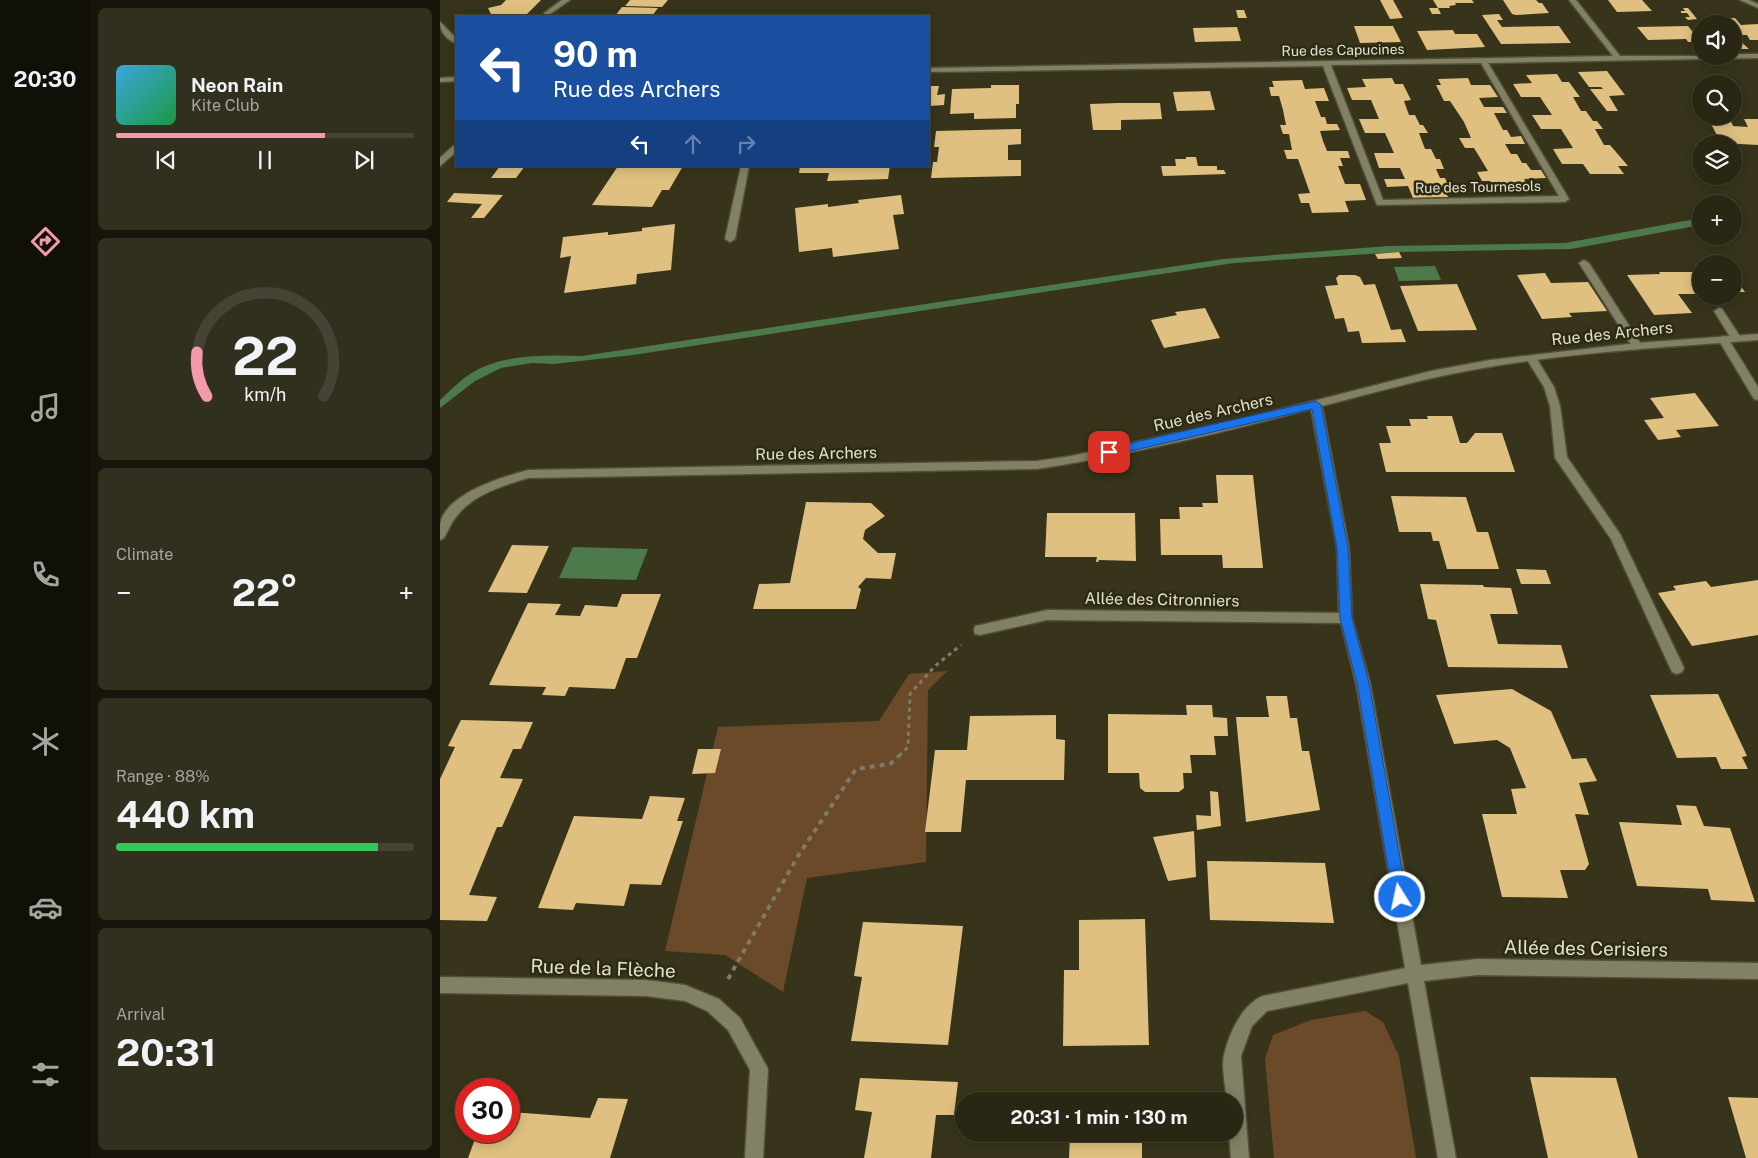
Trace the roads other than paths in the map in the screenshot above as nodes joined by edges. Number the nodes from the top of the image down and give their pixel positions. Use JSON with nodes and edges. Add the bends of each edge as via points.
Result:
{"nodes":[{"id":1,"x":567,"y":0,"type":"edge"},
{"id":2,"x":1572,"y":0,"type":"edge"},
{"id":3,"x":1743,"y":0,"type":"edge"},
{"id":4,"x":1758,"y":6,"type":"edge"},
{"id":5,"x":547,"y":15,"type":"edge"},
{"id":6,"x":440,"y":24,"type":"edge"},
{"id":7,"x":455,"y":40,"type":"edge"},
{"id":8,"x":1758,"y":56,"type":"edge"},
{"id":9,"x":1618,"y":58,"type":"junction"},
{"id":10,"x":1483,"y":60,"type":"junction"},
{"id":11,"x":1326,"y":63,"type":"junction"},
{"id":12,"x":930,"y":70,"type":"edge"},
{"id":13,"x":455,"y":79,"type":"edge"},
{"id":14,"x":440,"y":80,"type":"edge"},
{"id":15,"x":455,"y":149,"type":"edge"},
{"id":16,"x":440,"y":163,"type":"edge"},
{"id":17,"x":745,"y":167,"type":"edge"},
{"id":18,"x":730,"y":239,"type":"dead end"},
{"id":19,"x":1584,"y":263,"type":"dead end"},
{"id":20,"x":1719,"y":311,"type":"dead end"},
{"id":21,"x":1736,"y":338,"type":"junction"},
{"id":22,"x":1758,"y":338,"type":"edge"},
{"id":23,"x":1723,"y":339,"type":"junction"},
{"id":24,"x":1637,"y":346,"type":"junction"},
{"id":25,"x":1531,"y":358,"type":"junction"},
{"id":26,"x":1758,"y":396,"type":"edge"},
{"id":27,"x":1316,"y":405,"type":"junction"},
{"id":28,"x":440,"y":535,"type":"edge"},
{"id":29,"x":1346,"y":618,"type":"junction"},
{"id":30,"x":980,"y":630,"type":"road end"},
{"id":31,"x":1677,"y":668,"type":"dead end"},
{"id":32,"x":1758,"y":971,"type":"edge"},
{"id":33,"x":1414,"y":974,"type":"junction"},
{"id":34,"x":440,"y":985,"type":"edge"},
{"id":35,"x":754,"y":1158,"type":"edge"},
{"id":36,"x":1240,"y":1158,"type":"edge"},
{"id":37,"x":1447,"y":1158,"type":"edge"}],
"edges":[{"from":1,"to":5,"type":"street"},
{"from":2,"to":9,"type":"street"},
{"from":3,"to":4,"type":"street"},
{"from":6,"to":7,"type":"street"},
{"from":8,"to":9,"type":"street","name":"Rue des Capucines"},
{"from":9,"to":10,"type":"street","name":"Rue des Capucines"},
{"from":10,"to":11,"type":"street","name":"Rue des Capucines"},
{"from":10,"to":11,"type":"street","name":"Rue des Tournesols","via":[[1565,199],[1380,203]]},
{"from":11,"to":12,"type":"street","name":"Rue des Capucines"},
{"from":13,"to":14,"type":"street"},
{"from":15,"to":16,"type":"street"},
{"from":17,"to":18,"type":"street"},
{"from":19,"to":24,"type":"street"},
{"from":20,"to":21,"type":"street"},
{"from":21,"to":22,"type":"street","name":"Rue des Archers"},
{"from":21,"to":23,"type":"street","name":"Rue des Archers"},
{"from":23,"to":24,"type":"street","name":"Rue des Archers"},
{"from":23,"to":26,"type":"street"},
{"from":24,"to":25,"type":"street","name":"Rue des Archers"},
{"from":25,"to":27,"type":"street","name":"Rue des Archers","via":[[1431,374]]},
{"from":25,"to":31,"type":"street","via":[[1549,387],[1555,406],[1561,458],[1616,537]]},
{"from":27,"to":28,"type":"street","name":"Rue des Archers","via":[[1080,458],[1037,464],[528,474],[493,485],[473,496],[454,510]]},
{"from":27,"to":29,"type":"street","via":[[1343,548]]},
{"from":29,"to":30,"type":"street","name":"Allée des Citronniers","via":[[1047,614]]},
{"from":29,"to":33,"type":"street","via":[[1363,683]]},
{"from":32,"to":33,"type":"street","name":"Allée des Cerisiers","via":[[1478,967]]},
{"from":33,"to":36,"type":"street","name":"Allée des Cerisiers","via":[[1263,1004],[1246,1020],[1232,1056]]},
{"from":33,"to":37,"type":"street"},
{"from":34,"to":35,"type":"street","name":"Rue de la Flèche","via":[[646,988],[686,993],[713,1005],[734,1024],[759,1068]]}]}
